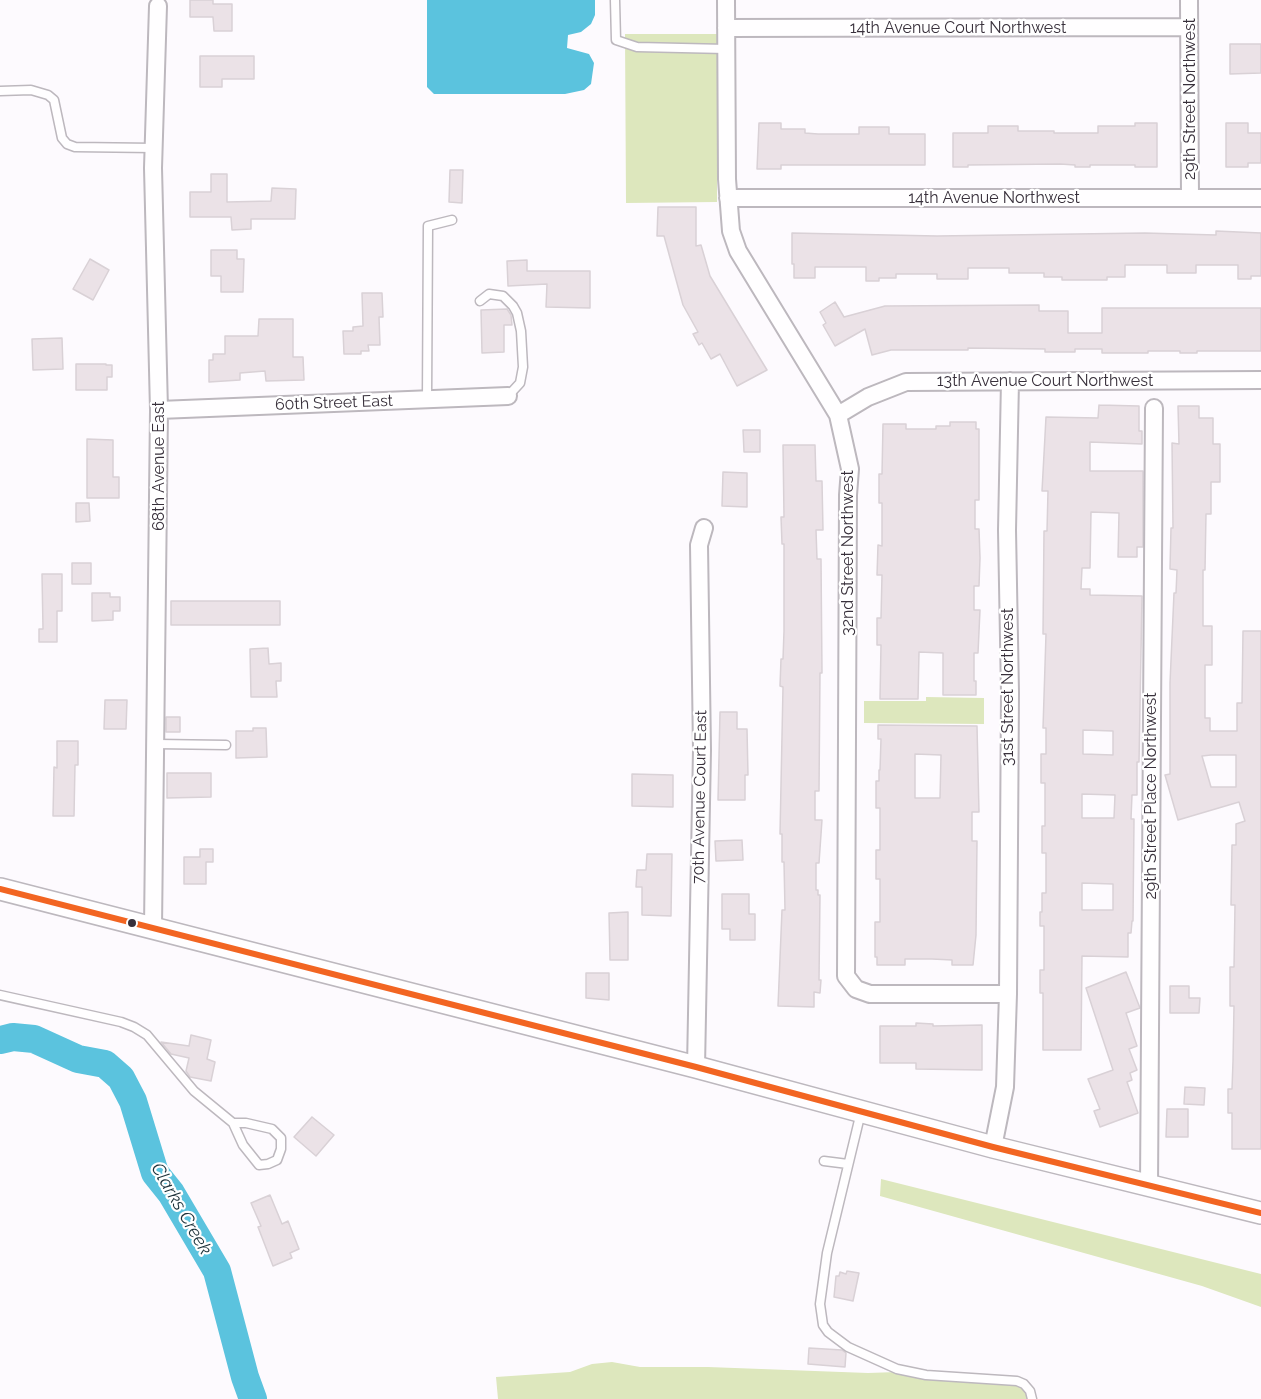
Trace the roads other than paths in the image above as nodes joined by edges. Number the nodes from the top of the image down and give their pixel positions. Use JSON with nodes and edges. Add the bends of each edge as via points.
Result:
{"nodes":[{"id":1,"x":615,"y":0,"type":"edge"},
{"id":2,"x":726,"y":0,"type":"edge"},
{"id":3,"x":1189,"y":0,"type":"edge"},
{"id":4,"x":158,"y":6,"type":"dead end"},
{"id":5,"x":1189,"y":27,"type":"junction"},
{"id":6,"x":726,"y":28,"type":"junction"},
{"id":7,"x":726,"y":49,"type":"junction"},
{"id":8,"x":0,"y":91,"type":"edge"},
{"id":9,"x":154,"y":148,"type":"junction"},
{"id":10,"x":728,"y":198,"type":"junction"},
{"id":11,"x":1190,"y":198,"type":"junction"},
{"id":12,"x":1261,"y":198,"type":"edge"},
{"id":13,"x":452,"y":220,"type":"dead end"},
{"id":14,"x":480,"y":302,"type":"dead end"},
{"id":15,"x":1261,"y":380,"type":"edge"},
{"id":16,"x":1010,"y":381,"type":"junction"},
{"id":17,"x":508,"y":396,"type":"joint"},
{"id":18,"x":427,"y":399,"type":"junction"},
{"id":19,"x":1154,"y":408,"type":"dead end"},
{"id":20,"x":159,"y":410,"type":"junction"},
{"id":21,"x":838,"y":415,"type":"junction"},
{"id":22,"x":704,"y":528,"type":"dead end"},
{"id":23,"x":157,"y":744,"type":"junction"},
{"id":24,"x":226,"y":745,"type":"dead end"},
{"id":25,"x":0,"y":889,"type":"edge"},
{"id":26,"x":153,"y":927,"type":"junction"},
{"id":27,"x":1008,"y":994,"type":"junction"},
{"id":28,"x":0,"y":995,"type":"edge"},
{"id":29,"x":696,"y":1067,"type":"junction"},
{"id":30,"x":861,"y":1112,"type":"junction"},
{"id":31,"x":233,"y":1124,"type":"junction"},
{"id":32,"x":993,"y":1147,"type":"junction"},
{"id":33,"x":824,"y":1161,"type":"dead end"},
{"id":34,"x":848,"y":1164,"type":"junction"},
{"id":35,"x":1149,"y":1185,"type":"junction"},
{"id":36,"x":1261,"y":1213,"type":"edge"},
{"id":37,"x":1032,"y":1399,"type":"edge"}],
"edges":[{"from":1,"to":7,"type":"lane","via":[[616,40],[637,47]]},
{"from":2,"to":6,"type":"street","name":"32nd Street Northwest"},
{"from":3,"to":5,"type":"street","name":"29th Street Northwest"},
{"from":4,"to":9,"type":"street","name":"68th Avenue East"},
{"from":5,"to":6,"type":"street","name":"14th Avenue Court Northwest"},
{"from":5,"to":11,"type":"street","name":"29th Street Northwest"},
{"from":6,"to":7,"type":"street","name":"32nd Street Northwest"},
{"from":7,"to":10,"type":"street","name":"32nd Street Northwest"},
{"from":8,"to":9,"type":"lane","via":[[48,94],[54,100],[62,138],[75,147]]},
{"from":9,"to":20,"type":"street","name":"68th Avenue East"},
{"from":10,"to":11,"type":"street","name":"14th Avenue Northwest"},
{"from":10,"to":21,"type":"street","name":"32nd Street Northwest","via":[[731,231],[738,251]]},
{"from":11,"to":12,"type":"street","name":"14th Avenue Northwest"},
{"from":13,"to":18,"type":"lane","via":[[428,226]]},
{"from":14,"to":17,"type":"lane","via":[[489,294],[503,296],[517,313],[523,367],[520,383]]},
{"from":15,"to":16,"type":"street","name":"13th Avenue Court Northwest"},
{"from":16,"to":21,"type":"street","name":"13th Avenue Court Northwest","via":[[906,382],[868,396]]},
{"from":16,"to":27,"type":"street","name":"31st Street Northwest"},
{"from":17,"to":18,"type":"street","name":"60th Street East"},
{"from":18,"to":20,"type":"street","name":"60th Street East"},
{"from":19,"to":35,"type":"street","name":"29th Street Place Northwest"},
{"from":20,"to":23,"type":"street","name":"68th Avenue East"},
{"from":21,"to":27,"type":"street","name":"32nd Street Northwest","via":[[850,469],[846,976],[856,990],[870,994]]},
{"from":22,"to":29,"type":"street","name":"70th Avenue Court East","via":[[699,545],[702,750]]},
{"from":23,"to":24,"type":"lane"},
{"from":23,"to":26,"type":"street","name":"68th Avenue East"},
{"from":25,"to":26,"type":"street"},
{"from":26,"to":29,"type":"street"},
{"from":27,"to":32,"type":"street","via":[[1005,1087]]},
{"from":28,"to":31,"type":"lane","via":[[134,1027],[147,1035],[194,1090]]},
{"from":29,"to":30,"type":"street"},
{"from":30,"to":32,"type":"street"},
{"from":30,"to":34,"type":"lane"},
{"from":31,"to":31,"type":"lane","via":[[259,1165],[277,1160],[281,1138],[272,1129]]},
{"from":32,"to":35,"type":"street"},
{"from":33,"to":34,"type":"lane"},
{"from":34,"to":37,"type":"lane","via":[[823,1278],[821,1316],[828,1332],[848,1347],[897,1369],[926,1375],[1017,1381],[1030,1391]]},
{"from":35,"to":36,"type":"street"}]}
